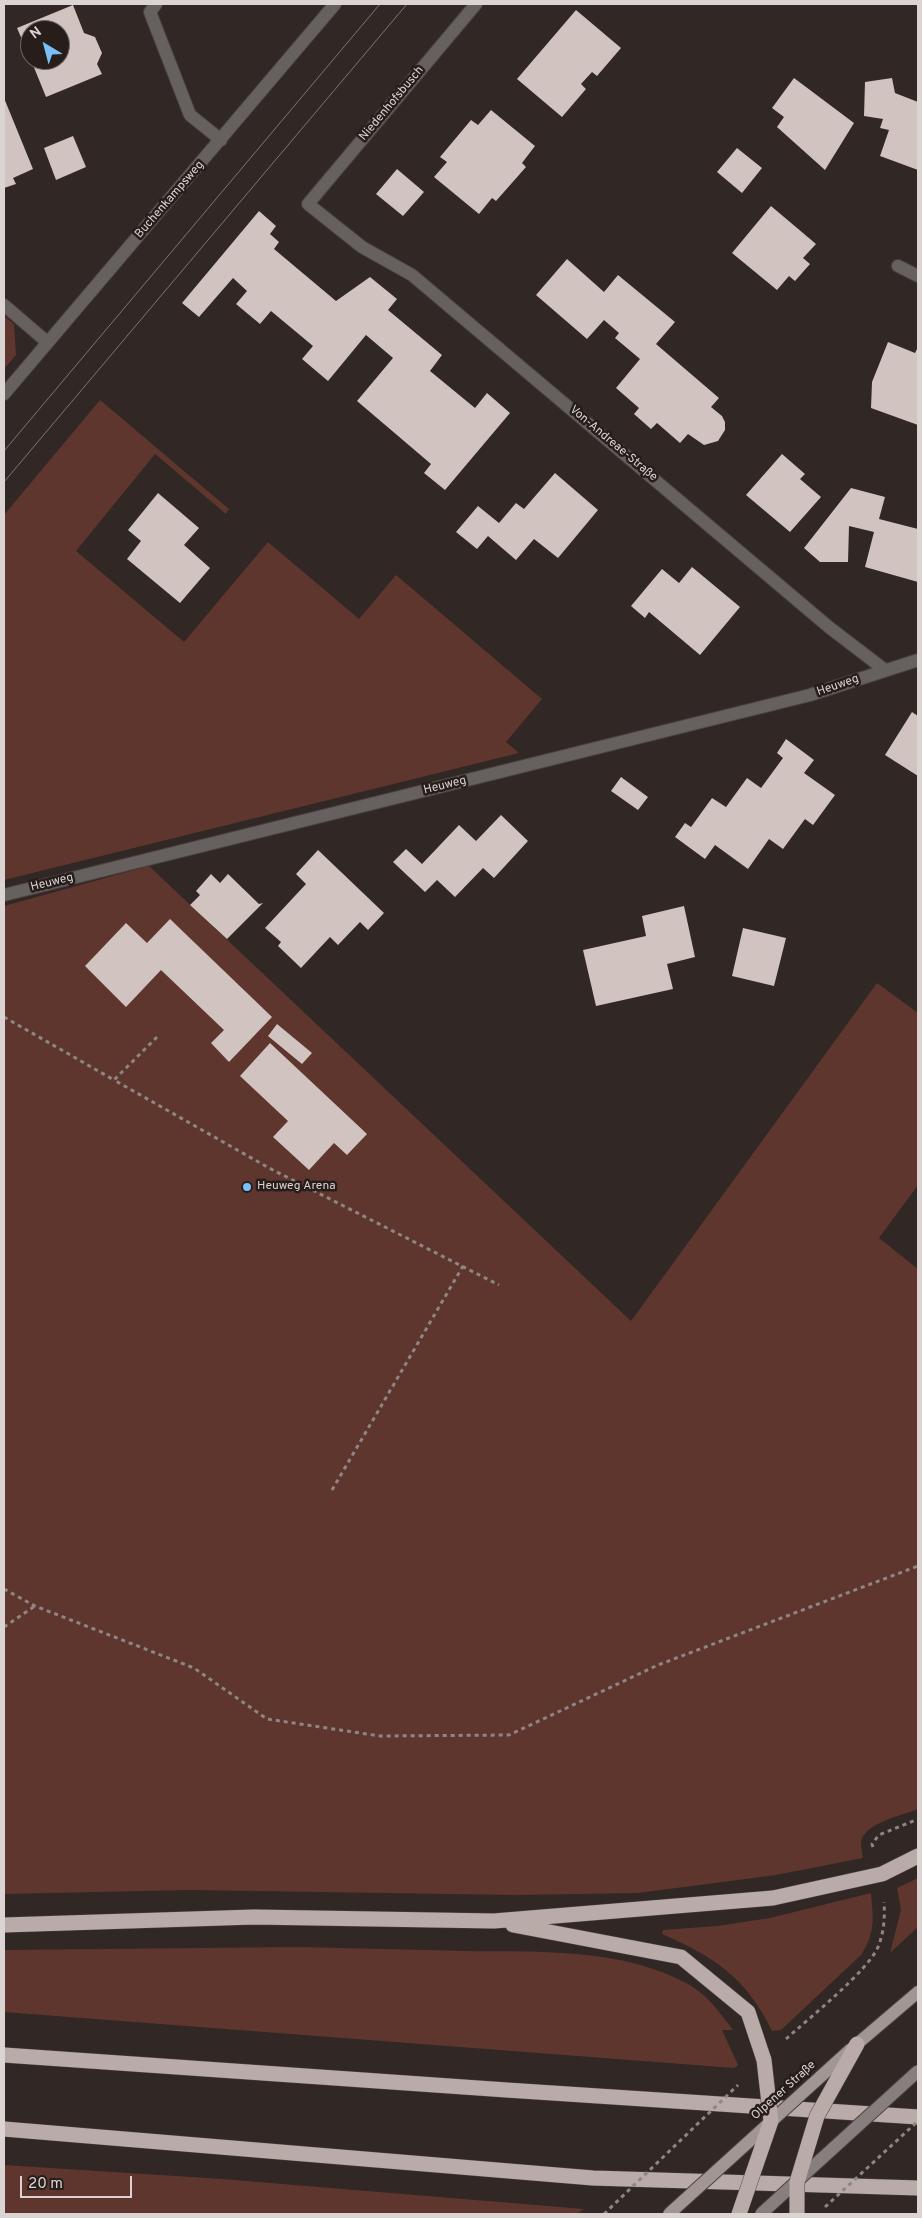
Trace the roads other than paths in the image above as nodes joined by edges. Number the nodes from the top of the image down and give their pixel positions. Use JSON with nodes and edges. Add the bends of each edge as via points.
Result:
{"nodes":[{"id":1,"x":156,"y":4,"type":"edge"},
{"id":2,"x":335,"y":4,"type":"edge"},
{"id":3,"x":476,"y":4,"type":"edge"},
{"id":4,"x":222,"y":140,"type":"junction"},
{"id":5,"x":308,"y":204,"type":"joint"},
{"id":6,"x":898,"y":266,"type":"dead end"},
{"id":7,"x":918,"y":276,"type":"edge"},
{"id":8,"x":4,"y":305,"type":"edge"},
{"id":9,"x":47,"y":342,"type":"junction"},
{"id":10,"x":4,"y":394,"type":"edge"},
{"id":11,"x":918,"y":660,"type":"edge"},
{"id":12,"x":885,"y":670,"type":"junction"},
{"id":13,"x":4,"y":895,"type":"edge"},
{"id":14,"x":918,"y":1856,"type":"edge"},
{"id":15,"x":494,"y":1921,"type":"junction"},
{"id":16,"x":4,"y":1925,"type":"edge"},
{"id":17,"x":918,"y":1992,"type":"edge"},
{"id":18,"x":857,"y":2044,"type":"junction"},
{"id":19,"x":4,"y":2055,"type":"edge"},
{"id":20,"x":918,"y":2071,"type":"edge"},
{"id":21,"x":918,"y":2119,"type":"edge"},
{"id":22,"x":771,"y":2121,"type":"junction"},
{"id":23,"x":4,"y":2128,"type":"edge"},
{"id":24,"x":797,"y":2182,"type":"junction"},
{"id":25,"x":918,"y":2188,"type":"edge"},
{"id":26,"x":670,"y":2214,"type":"edge"},
{"id":27,"x":740,"y":2214,"type":"edge"},
{"id":28,"x":761,"y":2214,"type":"edge"},
{"id":29,"x":796,"y":2214,"type":"edge"}],
"edges":[{"from":1,"to":4,"type":"street","via":[[150,12],[190,114]]},
{"from":2,"to":4,"type":"street","name":"Buchenkampsweg"},
{"from":3,"to":5,"type":"street","name":"Niedenhofsbusch"},
{"from":4,"to":9,"type":"street","name":"Buchenkampsweg"},
{"from":5,"to":12,"type":"street","name":"Von-Andreae-Straße","via":[[362,247],[412,275],[830,628]]},
{"from":6,"to":7,"type":"street"},
{"from":8,"to":9,"type":"street"},
{"from":9,"to":10,"type":"street","name":"Buchenkampsweg"},
{"from":11,"to":12,"type":"street"},
{"from":12,"to":13,"type":"street","name":"Heuweg","via":[[810,695]]},
{"from":14,"to":15,"type":"highway","via":[[882,1874],[773,1898]]},
{"from":15,"to":16,"type":"highway","via":[[254,1917]]},
{"from":15,"to":22,"type":"highway","bridge":true,"via":[[681,1957],[748,2012],[764,2060]]},
{"from":17,"to":18,"type":"main road","name":"Olpener Straße"},
{"from":18,"to":22,"type":"main road","name":"Olpener Straße","bridge":true},
{"from":18,"to":24,"type":"highway","bridge":true,"via":[[817,2116]]},
{"from":19,"to":21,"type":"highway"},
{"from":20,"to":24,"type":"main road","bridge":true},
{"from":22,"to":26,"type":"main road","name":"Olpener Straße","bridge":true},
{"from":22,"to":27,"type":"highway","bridge":true},
{"from":23,"to":25,"type":"highway","via":[[593,2178]]},
{"from":24,"to":28,"type":"main road","bridge":true},
{"from":24,"to":29,"type":"highway","bridge":true}]}
